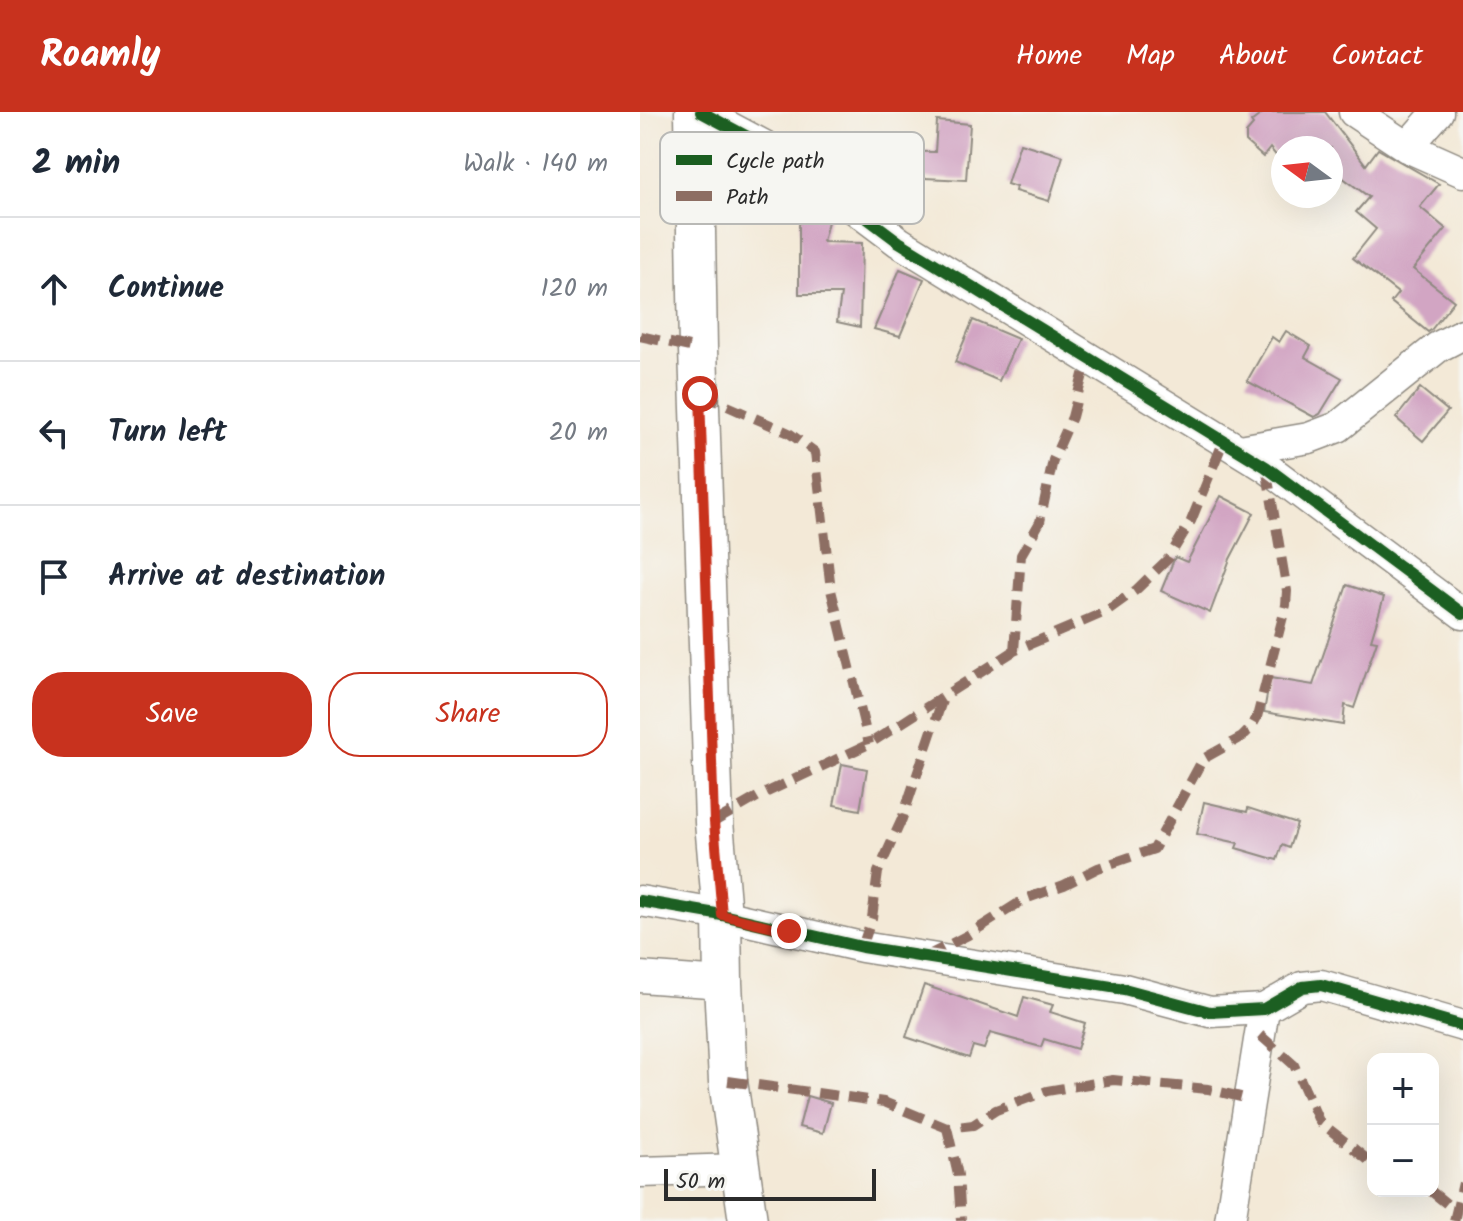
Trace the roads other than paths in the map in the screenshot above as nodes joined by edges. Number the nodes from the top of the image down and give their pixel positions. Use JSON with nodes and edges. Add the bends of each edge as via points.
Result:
{"nodes":[{"id":1,"x":694,"y":112,"type":"edge"},
{"id":2,"x":701,"y":112,"type":"edge"},
{"id":3,"x":1354,"y":112,"type":"edge"},
{"id":4,"x":1438,"y":112,"type":"edge"},
{"id":5,"x":694,"y":132,"type":"edge"},
{"id":6,"x":738,"y":132,"type":"edge"},
{"id":7,"x":1407,"y":147,"type":"junction"},
{"id":8,"x":1463,"y":172,"type":"edge"},
{"id":9,"x":696,"y":224,"type":"edge"},
{"id":10,"x":875,"y":224,"type":"edge"},
{"id":11,"x":1463,"y":334,"type":"edge"},
{"id":12,"x":1240,"y":450,"type":"junction"},
{"id":13,"x":1463,"y":614,"type":"edge"},
{"id":14,"x":640,"y":901,"type":"edge"},
{"id":15,"x":722,"y":915,"type":"junction"},
{"id":16,"x":640,"y":977,"type":"edge"},
{"id":17,"x":723,"y":983,"type":"junction"},
{"id":18,"x":1264,"y":1009,"type":"junction"},
{"id":19,"x":1463,"y":1026,"type":"edge"},
{"id":20,"x":741,"y":1169,"type":"junction"},
{"id":21,"x":640,"y":1172,"type":"edge"},
{"id":22,"x":748,"y":1221,"type":"edge"},
{"id":23,"x":1230,"y":1221,"type":"edge"}],
"edges":[{"from":1,"to":5,"type":"main road"},
{"from":2,"to":6,"type":"street"},
{"from":3,"to":7,"type":"street"},
{"from":4,"to":7,"type":"street"},
{"from":7,"to":8,"type":"street"},
{"from":9,"to":15,"type":"main road","via":[[714,822]]},
{"from":10,"to":12,"type":"street"},
{"from":11,"to":12,"type":"street","via":[[1438,347],[1338,427],[1309,438]]},
{"from":12,"to":13,"type":"street"},
{"from":14,"to":15,"type":"street"},
{"from":15,"to":17,"type":"main road"},
{"from":15,"to":18,"type":"street","via":[[862,947],[1124,989],[1210,1012]]},
{"from":16,"to":17,"type":"street"},
{"from":17,"to":20,"type":"main road","via":[[728,1081]]},
{"from":18,"to":19,"type":"street","via":[[1302,987],[1321,985]]},
{"from":18,"to":23,"type":"street"},
{"from":20,"to":21,"type":"street"},
{"from":20,"to":22,"type":"main road"}]}
